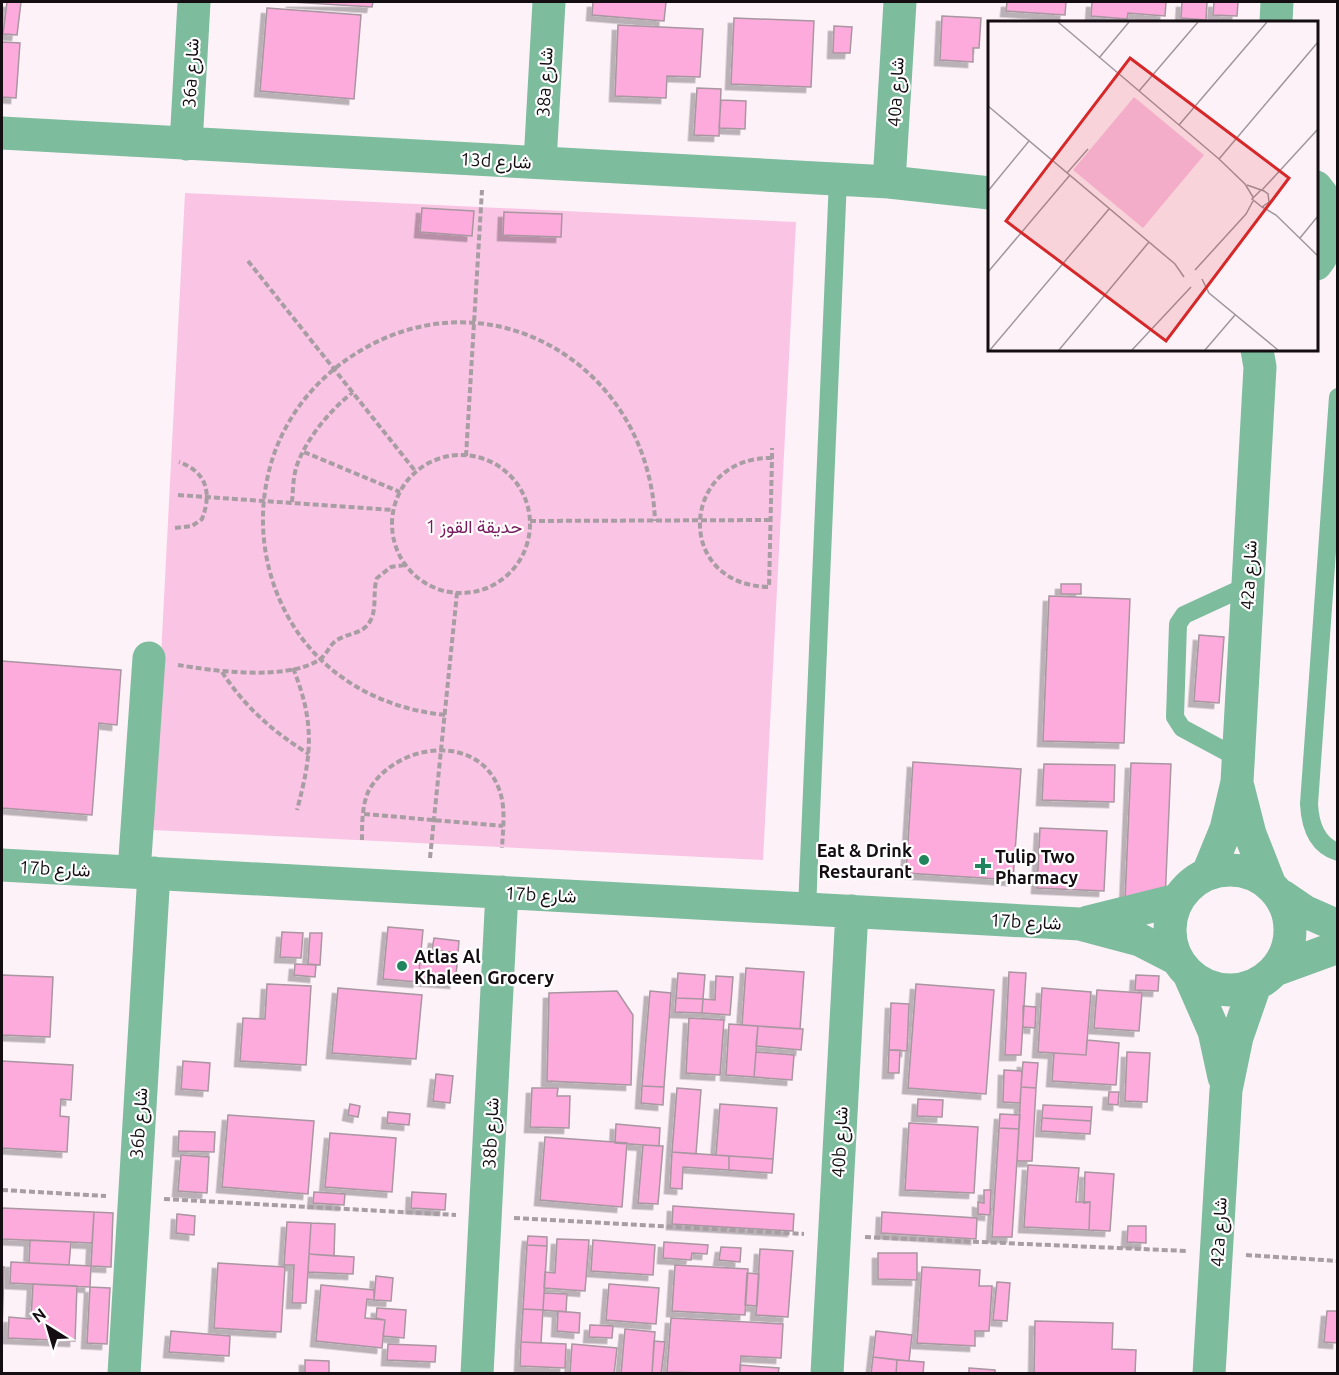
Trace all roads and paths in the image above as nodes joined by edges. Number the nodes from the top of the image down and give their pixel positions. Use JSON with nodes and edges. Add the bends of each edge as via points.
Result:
{"nodes":[{"id":1,"x":194,"y":2,"type":"edge"},
{"id":2,"x":549,"y":2,"type":"edge"},
{"id":3,"x":900,"y":2,"type":"edge"},
{"id":4,"x":1277,"y":2,"type":"edge"},
{"id":5,"x":1276,"y":21,"type":"edge"},
{"id":6,"x":2,"y":133,"type":"edge"},
{"id":7,"x":186,"y":144,"type":"junction"},
{"id":8,"x":484,"y":159,"type":"junction"},
{"id":9,"x":540,"y":162,"type":"junction"},
{"id":10,"x":838,"y":179,"type":"junction"},
{"id":11,"x":890,"y":182,"type":"junction"},
{"id":12,"x":988,"y":193,"type":"edge"},
{"id":13,"x":1326,"y":196,"type":"edge"},
{"id":14,"x":1338,"y":260,"type":"edge"},
{"id":15,"x":248,"y":261,"type":"dead end"},
{"id":16,"x":1318,"y":263,"type":"edge"},
{"id":17,"x":1318,"y":265,"type":"edge"},
{"id":18,"x":473,"y":323,"type":"junction"},
{"id":19,"x":1261,"y":355,"type":"edge"},
{"id":20,"x":334,"y":368,"type":"junction"},
{"id":21,"x":353,"y":393,"type":"junction"},
{"id":22,"x":1338,"y":397,"type":"edge"},
{"id":23,"x":772,"y":448,"type":"dead end"},
{"id":24,"x":304,"y":452,"type":"junction"},
{"id":25,"x":466,"y":456,"type":"junction"},
{"id":26,"x":772,"y":458,"type":"junction"},
{"id":27,"x":179,"y":462,"type":"dead end"},
{"id":28,"x":416,"y":472,"type":"junction"},
{"id":29,"x":400,"y":492,"type":"junction"},
{"id":30,"x":178,"y":495,"type":"dead end"},
{"id":31,"x":208,"y":497,"type":"junction"},
{"id":32,"x":263,"y":499,"type":"junction"},
{"id":33,"x":292,"y":502,"type":"junction"},
{"id":34,"x":1334,"y":502,"type":"edge"},
{"id":35,"x":393,"y":510,"type":"junction"},
{"id":36,"x":770,"y":520,"type":"junction"},
{"id":37,"x":530,"y":521,"type":"junction"},
{"id":38,"x":655,"y":521,"type":"junction"},
{"id":39,"x":699,"y":521,"type":"junction"},
{"id":40,"x":175,"y":528,"type":"dead end"},
{"id":41,"x":405,"y":565,"type":"junction"},
{"id":42,"x":1247,"y":586,"type":"junction"},
{"id":43,"x":457,"y":593,"type":"junction"},
{"id":44,"x":321,"y":659,"type":"junction"},
{"id":45,"x":162,"y":661,"type":"joint"},
{"id":46,"x":293,"y":668,"type":"junction"},
{"id":47,"x":222,"y":672,"type":"junction"},
{"id":48,"x":445,"y":715,"type":"junction"},
{"id":49,"x":440,"y":752,"type":"junction"},
{"id":50,"x":309,"y":754,"type":"junction"},
{"id":51,"x":1237,"y":770,"type":"junction"},
{"id":52,"x":297,"y":810,"type":"dead end"},
{"id":53,"x":364,"y":814,"type":"junction"},
{"id":54,"x":433,"y":820,"type":"junction"},
{"id":55,"x":504,"y":826,"type":"junction"},
{"id":56,"x":362,"y":840,"type":"dead end"},
{"id":57,"x":502,"y":848,"type":"dead end"},
{"id":58,"x":1338,"y":852,"type":"edge"},
{"id":59,"x":2,"y":865,"type":"edge"},
{"id":60,"x":144,"y":873,"type":"junction"},
{"id":61,"x":1208,"y":873,"type":"junction"},
{"id":62,"x":426,"y":888,"type":"junction"},
{"id":63,"x":1276,"y":890,"type":"junction"},
{"id":64,"x":502,"y":892,"type":"junction"},
{"id":65,"x":1178,"y":900,"type":"junction"},
{"id":66,"x":807,"y":909,"type":"junction"},
{"id":67,"x":852,"y":911,"type":"junction"},
{"id":68,"x":1080,"y":924,"type":"junction"},
{"id":69,"x":1338,"y":927,"type":"edge"},
{"id":70,"x":1338,"y":947,"type":"edge"},
{"id":71,"x":1183,"y":967,"type":"junction"},
{"id":72,"x":1265,"y":978,"type":"junction"},
{"id":73,"x":1226,"y":1090,"type":"junction"},
{"id":74,"x":2,"y":1190,"type":"edge"},
{"id":75,"x":133,"y":1197,"type":"junction"},
{"id":76,"x":485,"y":1217,"type":"junction"},
{"id":77,"x":834,"y":1236,"type":"junction"},
{"id":78,"x":1217,"y":1253,"type":"junction"},
{"id":79,"x":1338,"y":1261,"type":"edge"},
{"id":80,"x":124,"y":1374,"type":"edge"},
{"id":81,"x":477,"y":1374,"type":"edge"},
{"id":82,"x":827,"y":1374,"type":"edge"},
{"id":83,"x":1209,"y":1374,"type":"edge"}],
"edges":[{"from":1,"to":7,"type":"street","name":"36a شارع"},
{"from":2,"to":9,"type":"street","name":"38a شارع"},
{"from":3,"to":11,"type":"street","name":"40a شارع"},
{"from":4,"to":5,"type":"street"},
{"from":6,"to":7,"type":"street","name":"13d شارع"},
{"from":7,"to":8,"type":"street","name":"13d شارع"},
{"from":8,"to":9,"type":"street","name":"13d شارع"},
{"from":8,"to":18,"type":"path"},
{"from":9,"to":10,"type":"street","name":"13d شارع"},
{"from":10,"to":11,"type":"street","name":"13d شارع"},
{"from":10,"to":66,"type":"lane"},
{"from":11,"to":12,"type":"street","name":"13d شارع"},
{"from":13,"to":16,"type":"street","via":[[1332,224],[1330,240]]},
{"from":14,"to":17,"type":"street"},
{"from":15,"to":20,"type":"path"},
{"from":18,"to":20,"type":"path","via":[[443,324],[395,335],[359,351]]},
{"from":18,"to":25,"type":"path"},
{"from":18,"to":38,"type":"path","via":[[539,340],[578,363],[603,386],[624,413],[644,454],[651,476]]},
{"from":19,"to":42,"type":"street","name":"42a شارع"},
{"from":20,"to":21,"type":"path"},
{"from":20,"to":32,"type":"path","via":[[291,417],[273,457]]},
{"from":21,"to":24,"type":"path","via":[[341,401]]},
{"from":21,"to":28,"type":"path"},
{"from":22,"to":34,"type":"lane"},
{"from":23,"to":26,"type":"path"},
{"from":24,"to":29,"type":"path"},
{"from":24,"to":33,"type":"path","via":[[296,470]]},
{"from":25,"to":28,"type":"path","via":[[440,459]]},
{"from":25,"to":37,"type":"path","via":[[494,465],[517,484]]},
{"from":26,"to":36,"type":"path"},
{"from":26,"to":39,"type":"path","via":[[739,463],[724,473],[700,508]]},
{"from":27,"to":31,"type":"path","via":[[191,466],[202,477]]},
{"from":28,"to":29,"type":"path"},
{"from":29,"to":35,"type":"path"},
{"from":30,"to":31,"type":"path"},
{"from":31,"to":32,"type":"path"},
{"from":31,"to":40,"type":"path","via":[[202,519],[192,526]]},
{"from":32,"to":33,"type":"path"},
{"from":32,"to":44,"type":"path","via":[[262,525],[270,574],[290,620]]},
{"from":33,"to":35,"type":"path"},
{"from":34,"to":58,"type":"lane","via":[[1309,804],[1310,822],[1318,838]]},
{"from":35,"to":41,"type":"path","via":[[393,539]]},
{"from":36,"to":39,"type":"path"},
{"from":36,"to":39,"type":"path","via":[[769,587],[739,584],[726,576],[706,551]]},
{"from":37,"to":38,"type":"path"},
{"from":37,"to":43,"type":"path","via":[[521,558],[509,573],[494,585]]},
{"from":38,"to":39,"type":"path"},
{"from":41,"to":43,"type":"path","via":[[427,585]]},
{"from":41,"to":44,"type":"path","via":[[382,572],[374,586],[370,622],[335,641]]},
{"from":42,"to":51,"type":"street","name":"42a شارع"},
{"from":42,"to":51,"type":"lane","via":[[1184,615],[1178,624],[1174,717],[1182,728]]},
{"from":43,"to":48,"type":"path"},
{"from":44,"to":46,"type":"path"},
{"from":44,"to":48,"type":"path","via":[[347,681],[377,698],[410,710]]},
{"from":45,"to":47,"type":"path"},
{"from":45,"to":60,"type":"street","name":"36b شارع"},
{"from":46,"to":47,"type":"path"},
{"from":46,"to":50,"type":"path","via":[[308,717]]},
{"from":47,"to":50,"type":"path","via":[[263,721]]},
{"from":48,"to":49,"type":"path"},
{"from":49,"to":53,"type":"path","via":[[412,753],[383,771],[368,792]]},
{"from":49,"to":54,"type":"path"},
{"from":49,"to":55,"type":"path","via":[[469,755],[487,768],[500,789]]},
{"from":50,"to":52,"type":"path"},
{"from":51,"to":61,"type":"street","name":"42a شارع","via":[[1226,829]]},
{"from":51,"to":63,"type":"street","name":"42a شارع","via":[[1250,834]]},
{"from":53,"to":54,"type":"path"},
{"from":53,"to":56,"type":"path"},
{"from":54,"to":55,"type":"path"},
{"from":54,"to":62,"type":"path"},
{"from":55,"to":57,"type":"path"},
{"from":59,"to":60,"type":"street","name":"17b شارع"},
{"from":60,"to":62,"type":"street","name":"17b شارع"},
{"from":60,"to":75,"type":"street","name":"36b شارع"},
{"from":61,"to":63,"type":"street","via":[[1229,869],[1251,873]]},
{"from":61,"to":65,"type":"street","via":[[1191,884]]},
{"from":62,"to":64,"type":"street","name":"17b شارع"},
{"from":63,"to":69,"type":"street","via":[[1304,911]]},
{"from":63,"to":72,"type":"street","via":[[1288,914],[1290,933],[1286,951]]},
{"from":64,"to":66,"type":"street","name":"17b شارع"},
{"from":64,"to":76,"type":"street","name":"38b شارع"},
{"from":65,"to":68,"type":"street","name":"17b شارع"},
{"from":65,"to":71,"type":"street","via":[[1169,929]]},
{"from":66,"to":67,"type":"street","name":"17b شارع"},
{"from":67,"to":68,"type":"street","name":"17b شارع"},
{"from":67,"to":77,"type":"street","name":"40b شارع"},
{"from":68,"to":71,"type":"street","name":"17b شارع","via":[[1140,939]]},
{"from":70,"to":72,"type":"street"},
{"from":71,"to":72,"type":"street","via":[[1209,987],[1233,990]]},
{"from":71,"to":73,"type":"street","name":"42a شارع","via":[[1214,1031]]},
{"from":72,"to":73,"type":"street","name":"42a شارع","via":[[1237,1037]]},
{"from":73,"to":78,"type":"street","name":"42a شارع"},
{"from":74,"to":75,"type":"path"},
{"from":75,"to":76,"type":"path"},
{"from":75,"to":80,"type":"street","name":"36b شارع"},
{"from":76,"to":77,"type":"path"},
{"from":76,"to":81,"type":"street","name":"38b شارع"},
{"from":77,"to":78,"type":"path"},
{"from":77,"to":82,"type":"street","name":"40b شارع"},
{"from":78,"to":79,"type":"path"},
{"from":78,"to":83,"type":"street","name":"42a شارع"}]}
